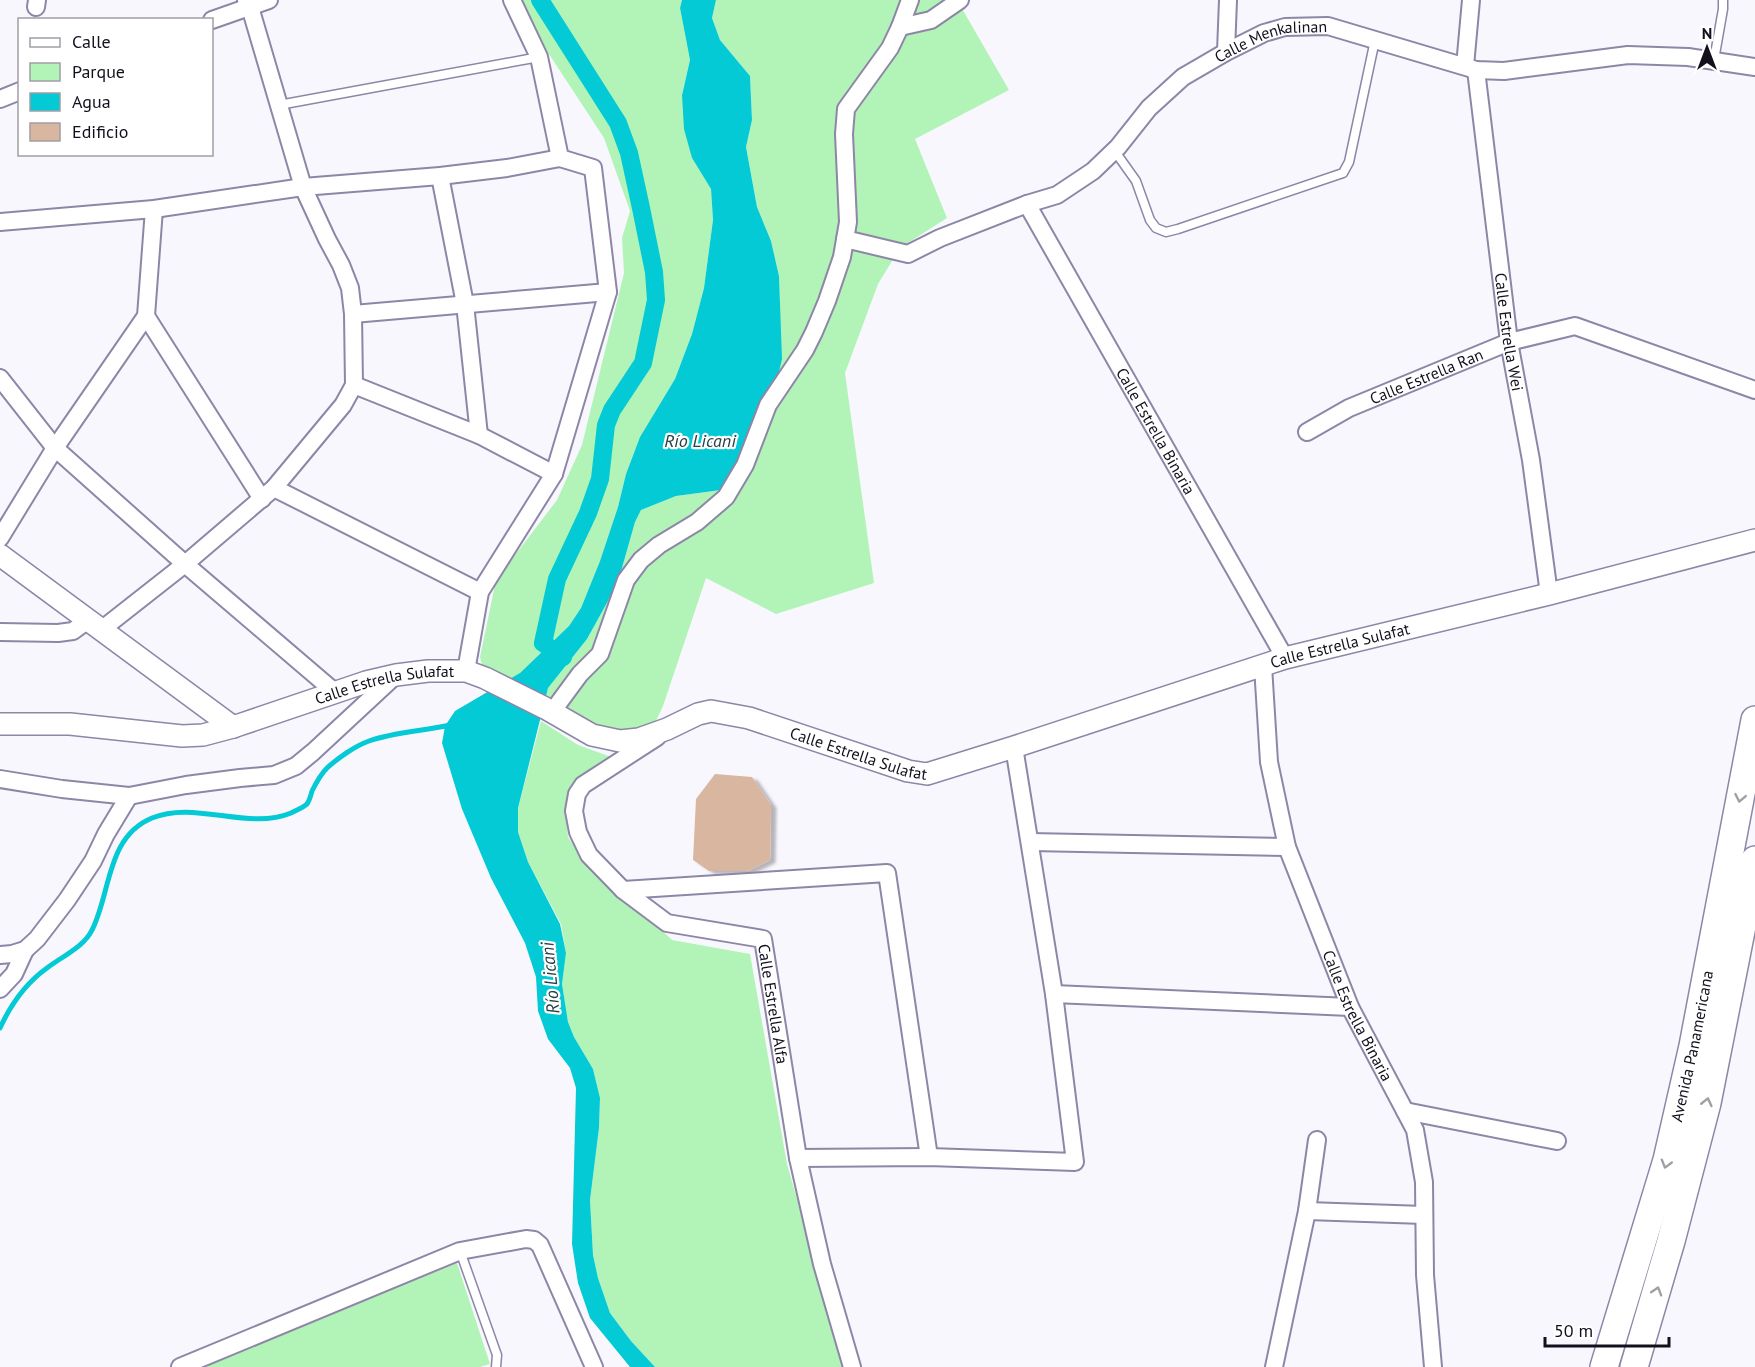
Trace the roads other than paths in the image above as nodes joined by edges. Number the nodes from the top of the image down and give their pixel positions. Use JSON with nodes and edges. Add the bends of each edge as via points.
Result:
{"nodes":[{"id":1,"x":269,"y":0,"type":"edge"},
{"id":2,"x":512,"y":0,"type":"edge"},
{"id":3,"x":910,"y":0,"type":"edge"},
{"id":4,"x":960,"y":0,"type":"edge"},
{"id":5,"x":1228,"y":0,"type":"edge"},
{"id":6,"x":1471,"y":0,"type":"edge"},
{"id":7,"x":1723,"y":0,"type":"edge"},
{"id":8,"x":248,"y":3,"type":"edge"},
{"id":9,"x":213,"y":20,"type":"edge"},
{"id":10,"x":900,"y":27,"type":"junction"},
{"id":11,"x":1375,"y":40,"type":"junction"},
{"id":12,"x":1226,"y":52,"type":"junction"},
{"id":13,"x":539,"y":57,"type":"junction"},
{"id":14,"x":1714,"y":60,"type":"junction"},
{"id":15,"x":1755,"y":66,"type":"edge"},
{"id":16,"x":1470,"y":68,"type":"junction"},
{"id":17,"x":18,"y":92,"type":"edge"},
{"id":18,"x":0,"y":99,"type":"edge"},
{"id":19,"x":279,"y":105,"type":"junction"},
{"id":20,"x":1114,"y":150,"type":"junction"},
{"id":21,"x":560,"y":158,"type":"junction"},
{"id":22,"x":440,"y":176,"type":"junction"},
{"id":23,"x":303,"y":187,"type":"junction"},
{"id":24,"x":1027,"y":204,"type":"junction"},
{"id":25,"x":154,"y":209,"type":"junction"},
{"id":26,"x":0,"y":222,"type":"edge"},
{"id":27,"x":845,"y":239,"type":"junction"},
{"id":28,"x":609,"y":292,"type":"junction"},
{"id":29,"x":465,"y":304,"type":"junction"},
{"id":30,"x":353,"y":314,"type":"junction"},
{"id":31,"x":146,"y":316,"type":"junction"},
{"id":32,"x":1509,"y":342,"type":"junction"},
{"id":33,"x":0,"y":378,"type":"edge"},
{"id":34,"x":354,"y":385,"type":"junction"},
{"id":35,"x":1755,"y":390,"type":"edge"},
{"id":36,"x":1307,"y":432,"type":"dead end"},
{"id":37,"x":479,"y":435,"type":"junction"},
{"id":38,"x":55,"y":448,"type":"junction"},
{"id":39,"x":554,"y":474,"type":"junction"},
{"id":40,"x":268,"y":494,"type":"junction"},
{"id":41,"x":0,"y":538,"type":"edge"},
{"id":42,"x":1755,"y":540,"type":"edge"},
{"id":43,"x":0,"y":555,"type":"edge"},
{"id":44,"x":185,"y":564,"type":"junction"},
{"id":45,"x":480,"y":592,"type":"junction"},
{"id":46,"x":1549,"y":594,"type":"junction"},
{"id":47,"x":94,"y":625,"type":"junction"},
{"id":48,"x":0,"y":632,"type":"edge"},
{"id":49,"x":1285,"y":658,"type":"junction"},
{"id":50,"x":1263,"y":666,"type":"junction"},
{"id":51,"x":475,"y":674,"type":"junction"},
{"id":52,"x":396,"y":675,"type":"junction"},
{"id":53,"x":336,"y":693,"type":"junction"},
{"id":54,"x":548,"y":710,"type":"junction"},
{"id":55,"x":1755,"y":720,"type":"edge"},
{"id":56,"x":0,"y":724,"type":"edge"},
{"id":57,"x":233,"y":727,"type":"junction"},
{"id":58,"x":667,"y":729,"type":"junction"},
{"id":59,"x":1014,"y":747,"type":"junction"},
{"id":60,"x":0,"y":779,"type":"edge"},
{"id":61,"x":129,"y":796,"type":"junction"},
{"id":62,"x":1030,"y":842,"type":"junction"},
{"id":63,"x":1287,"y":847,"type":"junction"},
{"id":64,"x":1755,"y":860,"type":"edge"},
{"id":65,"x":623,"y":890,"type":"junction"},
{"id":66,"x":25,"y":950,"type":"junction"},
{"id":67,"x":0,"y":955,"type":"edge"},
{"id":68,"x":0,"y":989,"type":"edge"},
{"id":69,"x":1054,"y":994,"type":"junction"},
{"id":70,"x":1350,"y":1006,"type":"junction"},
{"id":71,"x":1405,"y":1111,"type":"junction"},
{"id":72,"x":1317,"y":1140,"type":"dead end"},
{"id":73,"x":1557,"y":1141,"type":"dead end"},
{"id":74,"x":929,"y":1157,"type":"junction"},
{"id":75,"x":798,"y":1158,"type":"junction"},
{"id":76,"x":1307,"y":1211,"type":"junction"},
{"id":77,"x":1424,"y":1215,"type":"junction"},
{"id":78,"x":460,"y":1251,"type":"junction"},
{"id":79,"x":191,"y":1365,"type":"edge"},
{"id":80,"x":496,"y":1367,"type":"edge"},
{"id":81,"x":594,"y":1367,"type":"edge"},
{"id":82,"x":852,"y":1367,"type":"edge"},
{"id":83,"x":1274,"y":1367,"type":"edge"},
{"id":84,"x":1433,"y":1367,"type":"edge"},
{"id":85,"x":1604,"y":1367,"type":"edge"},
{"id":86,"x":1634,"y":1367,"type":"edge"}],
"edges":[{"from":1,"to":8,"type":"street"},
{"from":2,"to":13,"type":"street"},
{"from":3,"to":10,"type":"street"},
{"from":4,"to":10,"type":"street","via":[[931,20]]},
{"from":5,"to":12,"type":"street"},
{"from":6,"to":16,"type":"street","name":"Calle Estrella Wei"},
{"from":7,"to":14,"type":"lane"},
{"from":8,"to":9,"type":"street"},
{"from":8,"to":19,"type":"street"},
{"from":10,"to":27,"type":"street","via":[[890,48],[846,109]]},
{"from":11,"to":12,"type":"street","name":"Calle Menkalinan","via":[[1328,26],[1286,27]]},
{"from":11,"to":16,"type":"street","name":"Calle Menkalinan"},
{"from":11,"to":20,"type":"lane","via":[[1349,162],[1343,173],[1166,232],[1150,220],[1136,181]]},
{"from":12,"to":20,"type":"street","name":"Calle Menkalinan","via":[[1184,77],[1149,108]]},
{"from":13,"to":19,"type":"lane"},
{"from":13,"to":21,"type":"street"},
{"from":14,"to":15,"type":"street","name":"Calle Menkalinan"},
{"from":14,"to":16,"type":"street","name":"Calle Menkalinan","via":[[1628,55],[1504,71]]},
{"from":16,"to":32,"type":"street","name":"Calle Estrella Wei"},
{"from":17,"to":18,"type":"street"},
{"from":19,"to":23,"type":"street"},
{"from":20,"to":24,"type":"street","name":"Calle Menkalinan","via":[[1077,183],[1057,195]]},
{"from":21,"to":22,"type":"street"},
{"from":21,"to":28,"type":"street","via":[[593,168]]},
{"from":22,"to":23,"type":"street"},
{"from":22,"to":29,"type":"street"},
{"from":23,"to":25,"type":"street"},
{"from":23,"to":30,"type":"street","via":[[341,265],[350,288]]},
{"from":24,"to":27,"type":"street","name":"Calle Menkalinan","via":[[909,254]]},
{"from":24,"to":49,"type":"street","name":"Calle Estrella Binaria"},
{"from":25,"to":26,"type":"street"},
{"from":25,"to":31,"type":"street"},
{"from":27,"to":54,"type":"street","via":[[814,332],[768,405],[745,465],[726,497],[641,560],[626,580],[600,654]]},
{"from":28,"to":29,"type":"street"},
{"from":28,"to":39,"type":"street"},
{"from":29,"to":30,"type":"street"},
{"from":29,"to":37,"type":"street"},
{"from":30,"to":34,"type":"street"},
{"from":31,"to":38,"type":"street"},
{"from":31,"to":40,"type":"street"},
{"from":32,"to":35,"type":"street","name":"Calle Estrella Ran","via":[[1575,326]]},
{"from":32,"to":36,"type":"street","name":"Calle Estrella Ran","via":[[1349,408]]},
{"from":32,"to":46,"type":"street","name":"Calle Estrella Wei","via":[[1531,460]]},
{"from":33,"to":38,"type":"street"},
{"from":34,"to":37,"type":"street"},
{"from":34,"to":40,"type":"street","via":[[343,405]]},
{"from":37,"to":39,"type":"street"},
{"from":38,"to":41,"type":"street"},
{"from":38,"to":44,"type":"street"},
{"from":39,"to":45,"type":"street"},
{"from":40,"to":44,"type":"street"},
{"from":40,"to":45,"type":"street"},
{"from":42,"to":46,"type":"street","name":"Calle Estrella Sulafat"},
{"from":43,"to":47,"type":"street"},
{"from":44,"to":47,"type":"street"},
{"from":44,"to":53,"type":"street"},
{"from":45,"to":51,"type":"street"},
{"from":46,"to":49,"type":"street","name":"Calle Estrella Sulafat"},
{"from":47,"to":48,"type":"street","via":[[58,633]]},
{"from":47,"to":57,"type":"street"},
{"from":49,"to":50,"type":"street","name":"Calle Estrella Sulafat"},
{"from":50,"to":59,"type":"street","name":"Calle Estrella Sulafat"},
{"from":50,"to":63,"type":"street","name":"Calle Estrella Binaria","via":[[1269,762]]},
{"from":51,"to":52,"type":"street","name":"Calle Estrella Sulafat","via":[[428,671]]},
{"from":51,"to":54,"type":"street","name":"Calle Estrella Sulafat"},
{"from":52,"to":53,"type":"street","name":"Calle Estrella Sulafat"},
{"from":52,"to":61,"type":"street","via":[[296,766],[274,775]]},
{"from":53,"to":57,"type":"street","name":"Calle Estrella Sulafat"},
{"from":54,"to":58,"type":"street","name":"Calle Estrella Sulafat","via":[[592,735],[620,741]]},
{"from":55,"to":85,"type":"main road","name":"Avenida Panamericana","one_way":true,"via":[[1693,1046],[1667,1160]]},
{"from":56,"to":57,"type":"street","name":"Calle Estrella Sulafat","via":[[70,724],[182,736]]},
{"from":58,"to":59,"type":"street","name":"Calle Estrella Sulafat","via":[[698,714],[725,713],[927,774]]},
{"from":58,"to":65,"type":"street","name":"Calle Estrella Alfa","via":[[583,784],[577,794],[574,811],[578,832],[589,855]]},
{"from":59,"to":62,"type":"street"},
{"from":60,"to":61,"type":"street"},
{"from":61,"to":66,"type":"street","via":[[68,900]]},
{"from":62,"to":63,"type":"street"},
{"from":62,"to":69,"type":"street"},
{"from":63,"to":70,"type":"street","name":"Calle Estrella Binaria"},
{"from":86,"to":64,"type":"main road","name":"Avenida Panamericana","one_way":true,"via":[[1707,1103]]},
{"from":65,"to":74,"type":"street","via":[[887,873]]},
{"from":65,"to":75,"type":"street","name":"Calle Estrella Alfa","via":[[667,923],[764,939]]},
{"from":66,"to":67,"type":"street"},
{"from":66,"to":68,"type":"street","via":[[14,974]]},
{"from":69,"to":70,"type":"street"},
{"from":69,"to":74,"type":"street","via":[[1075,1162]]},
{"from":70,"to":71,"type":"street","name":"Calle Estrella Binaria"},
{"from":71,"to":73,"type":"street"},
{"from":71,"to":77,"type":"street","name":"Calle Estrella Binaria","via":[[1415,1130],[1424,1182]]},
{"from":72,"to":76,"type":"street"},
{"from":74,"to":75,"type":"street"},
{"from":75,"to":82,"type":"street","name":"Calle Estrella Alfa","via":[[822,1264]]},
{"from":76,"to":77,"type":"street"},
{"from":76,"to":83,"type":"street"},
{"from":77,"to":84,"type":"street","name":"Calle Estrella Binaria"},
{"from":78,"to":79,"type":"street"},
{"from":78,"to":80,"type":"lane","via":[[498,1355]]},
{"from":78,"to":81,"type":"street","via":[[526,1239],[540,1245]]}]}
